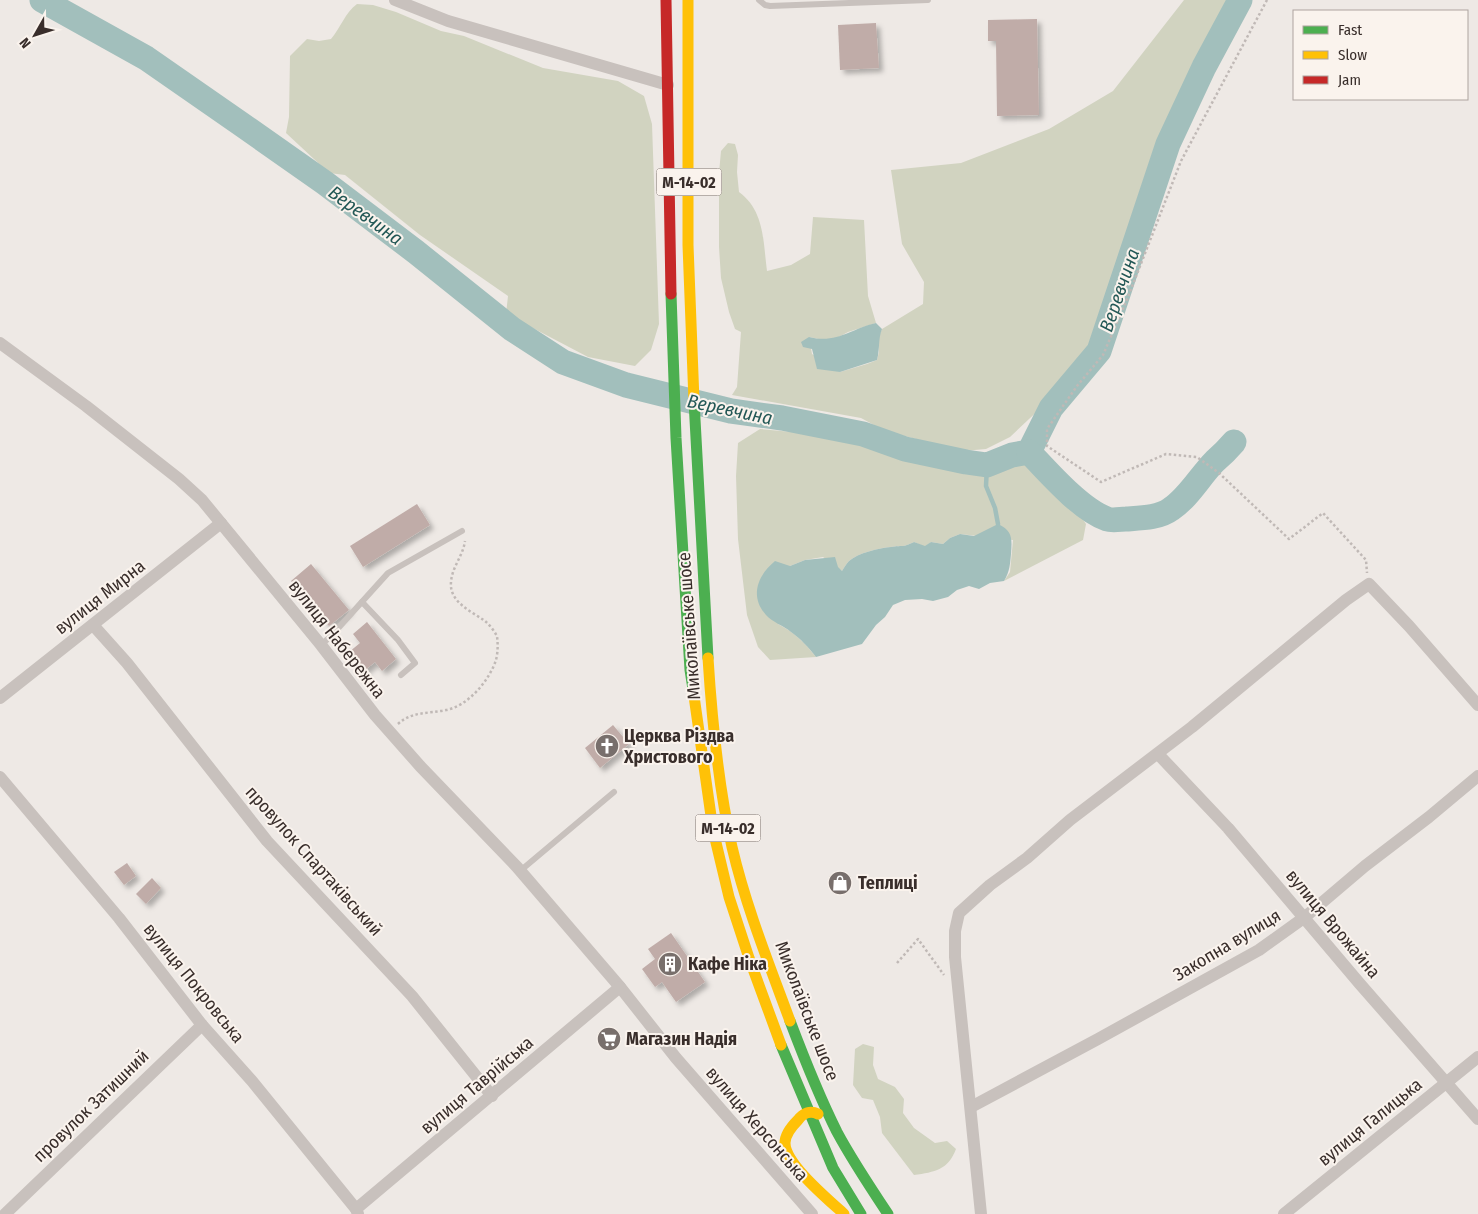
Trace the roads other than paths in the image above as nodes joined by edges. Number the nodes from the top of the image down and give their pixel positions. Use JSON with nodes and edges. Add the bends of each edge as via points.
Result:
{"nodes":[{"id":1,"x":395,"y":0,"type":"edge"},
{"id":2,"x":666,"y":0,"type":"edge"},
{"id":3,"x":688,"y":0,"type":"edge"},
{"id":4,"x":759,"y":0,"type":"edge"},
{"id":5,"x":928,"y":0,"type":"edge"},
{"id":6,"x":668,"y":85,"type":"junction"},
{"id":7,"x":0,"y":343,"type":"edge"},
{"id":8,"x":221,"y":523,"type":"junction"},
{"id":9,"x":462,"y":531,"type":"road end"},
{"id":10,"x":362,"y":602,"type":"junction"},
{"id":11,"x":93,"y":625,"type":"junction"},
{"id":12,"x":321,"y":645,"type":"junction"},
{"id":13,"x":401,"y":675,"type":"dead end"},
{"id":14,"x":0,"y":698,"type":"edge"},
{"id":15,"x":1478,"y":705,"type":"edge"},
{"id":16,"x":1158,"y":754,"type":"junction"},
{"id":17,"x":1478,"y":776,"type":"edge"},
{"id":18,"x":0,"y":777,"type":"edge"},
{"id":19,"x":614,"y":792,"type":"dead end"},
{"id":20,"x":520,"y":871,"type":"junction"},
{"id":21,"x":1304,"y":917,"type":"junction"},
{"id":22,"x":620,"y":987,"type":"junction"},
{"id":23,"x":202,"y":1025,"type":"junction"},
{"id":24,"x":1478,"y":1058,"type":"edge"},
{"id":25,"x":1447,"y":1082,"type":"junction"},
{"id":26,"x":492,"y":1096,"type":"junction"},
{"id":27,"x":971,"y":1107,"type":"junction"},
{"id":28,"x":808,"y":1112,"type":"junction"},
{"id":29,"x":1478,"y":1119,"type":"edge"},
{"id":30,"x":357,"y":1212,"type":"edge"},
{"id":31,"x":5,"y":1214,"type":"edge"},
{"id":32,"x":812,"y":1214,"type":"edge"},
{"id":33,"x":844,"y":1214,"type":"edge"},
{"id":34,"x":861,"y":1214,"type":"edge"},
{"id":35,"x":881,"y":1214,"type":"edge"},
{"id":36,"x":888,"y":1214,"type":"edge"},
{"id":37,"x":981,"y":1214,"type":"edge"},
{"id":38,"x":1284,"y":1214,"type":"edge"}],
"edges":[{"from":1,"to":6,"type":"street","via":[[448,21]]},
{"from":2,"to":6,"type":"main road","name":"Миколаївське шосе","number":"М-14-02"},
{"from":3,"to":36,"type":"main road","name":"Миколаївське шосе","number":"М-14-02","via":[[688,243],[696,447],[708,668],[728,829],[766,958],[820,1094],[849,1153]]},
{"from":4,"to":5,"type":"lane","via":[[770,6]]},
{"from":6,"to":28,"type":"main road","name":"Миколаївське шосе","number":"М-14-02","via":[[672,353],[690,670],[713,830],[729,897],[777,1036]]},
{"from":7,"to":8,"type":"street","name":"вулиця Набережна","via":[[179,479]]},
{"from":8,"to":11,"type":"street","name":"вулиця Мирна"},
{"from":8,"to":12,"type":"street","name":"вулиця Набережна"},
{"from":9,"to":10,"type":"lane","via":[[388,573]]},
{"from":10,"to":12,"type":"lane"},
{"from":10,"to":13,"type":"lane","via":[[398,640],[415,664]]},
{"from":11,"to":14,"type":"street","name":"вулиця Мирна"},
{"from":11,"to":26,"type":"street","name":"провулок Спартаківський","via":[[127,663],[267,841],[412,996]]},
{"from":12,"to":20,"type":"street","name":"вулиця Набережна","via":[[390,731]]},
{"from":15,"to":16,"type":"street","via":[[1369,584]]},
{"from":16,"to":21,"type":"street","name":"вулиця Врожайна","via":[[1228,828]]},
{"from":16,"to":27,"type":"street","via":[[1070,820],[959,912],[955,957]]},
{"from":17,"to":21,"type":"street","name":"Закопна вулиця"},
{"from":18,"to":23,"type":"street","name":"вулиця Покровська","via":[[119,918]]},
{"from":19,"to":20,"type":"lane"},
{"from":20,"to":22,"type":"street","name":"вулиця Набережна"},
{"from":21,"to":25,"type":"street","name":"вулиця Врожайна"},
{"from":21,"to":27,"type":"street","name":"Закопна вулиця","via":[[1252,954]]},
{"from":22,"to":26,"type":"street","name":"вулиця Таврійська"},
{"from":22,"to":32,"type":"street","name":"вулиця Херсонська","via":[[676,1058]]},
{"from":23,"to":30,"type":"street","name":"вулиця Покровська","via":[[252,1081]]},
{"from":23,"to":31,"type":"street","name":"провулок Затишний"},
{"from":24,"to":25,"type":"street","name":"вулиця Галицька"},
{"from":25,"to":29,"type":"street","name":"вулиця Врожайна"},
{"from":25,"to":38,"type":"street","name":"вулиця Галицька"},
{"from":26,"to":30,"type":"street","name":"вулиця Таврійська"},
{"from":27,"to":37,"type":"street"},
{"from":28,"to":33,"type":"main road","via":[[792,1126],[784,1145],[790,1160]]},
{"from":28,"to":34,"type":"main road","name":"Миколаївське шосе","number":"М-14-02","via":[[833,1168]]},
{"from":28,"to":35,"type":"main road","via":[[817,1112],[845,1166]]}]}
